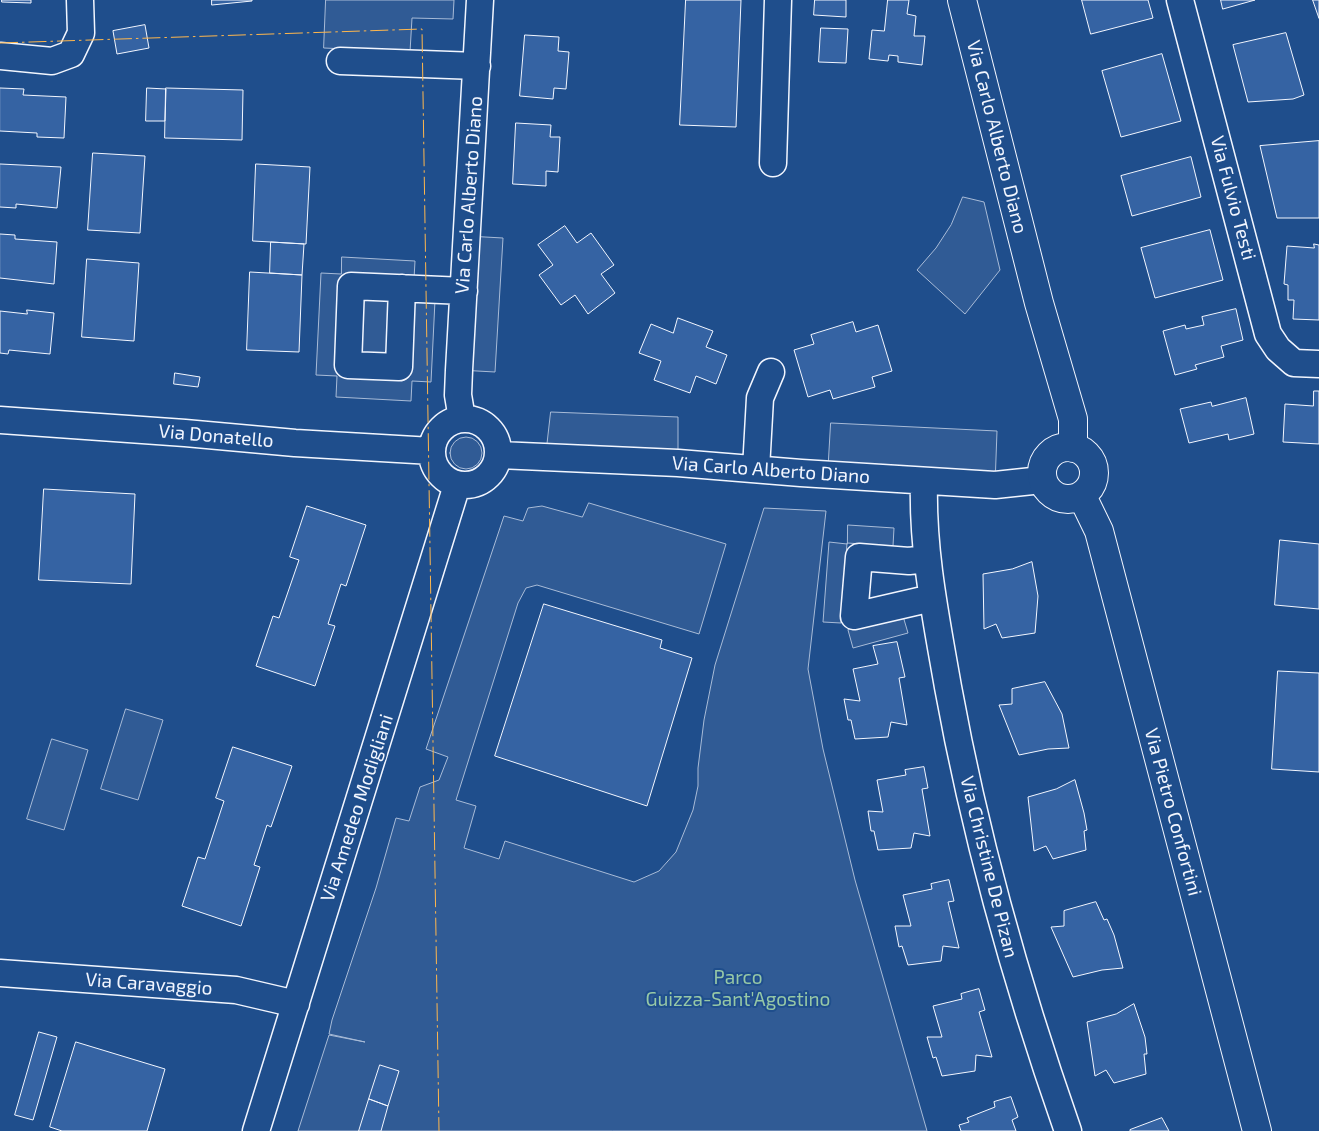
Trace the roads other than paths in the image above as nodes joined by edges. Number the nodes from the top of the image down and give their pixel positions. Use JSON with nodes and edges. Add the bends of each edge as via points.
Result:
{"nodes":[{"id":1,"x":80,"y":0,"type":"edge"},
{"id":2,"x":480,"y":0,"type":"edge"},
{"id":3,"x":778,"y":0,"type":"edge"},
{"id":4,"x":962,"y":0,"type":"edge"},
{"id":5,"x":1180,"y":0,"type":"edge"},
{"id":6,"x":0,"y":56,"type":"edge"},
{"id":7,"x":340,"y":61,"type":"dead end"},
{"id":8,"x":477,"y":66,"type":"junction"},
{"id":9,"x":773,"y":163,"type":"dead end"},
{"id":10,"x":402,"y":288,"type":"dead end"},
{"id":11,"x":464,"y":291,"type":"junction"},
{"id":12,"x":1319,"y":364,"type":"edge"},
{"id":13,"x":771,"y":372,"type":"dead end"},
{"id":14,"x":462,"y":419,"type":"junction"},
{"id":15,"x":0,"y":420,"type":"edge"},
{"id":16,"x":1073,"y":448,"type":"junction"},
{"id":17,"x":432,"y":451,"type":"junction"},
{"id":18,"x":499,"y":455,"type":"junction"},
{"id":19,"x":756,"y":469,"type":"junction"},
{"id":20,"x":1042,"y":480,"type":"junction"},
{"id":21,"x":924,"y":481,"type":"junction"},
{"id":22,"x":457,"y":485,"type":"junction"},
{"id":23,"x":1082,"y":496,"type":"junction"},
{"id":24,"x":926,"y":559,"type":"junction"},
{"id":25,"x":932,"y":598,"type":"junction"},
{"id":26,"x":0,"y":973,"type":"edge"},
{"id":27,"x":296,"y":1004,"type":"junction"},
{"id":28,"x":256,"y":1131,"type":"edge"},
{"id":29,"x":1068,"y":1131,"type":"edge"},
{"id":30,"x":1257,"y":1131,"type":"edge"}],
"edges":[{"from":1,"to":6,"type":"street","via":[[81,33],[72,54],[52,61]]},
{"from":2,"to":8,"type":"street","name":"Via Carlo Alberto Diano"},
{"from":3,"to":9,"type":"street"},
{"from":4,"to":16,"type":"main road","name":"Via Carlo Alberto Diano","via":[[1040,303],[1074,419]]},
{"from":5,"to":12,"type":"street","name":"Via Fulvio Testi","via":[[1268,334],[1278,349],[1294,363]]},
{"from":7,"to":8,"type":"street"},
{"from":8,"to":11,"type":"street","name":"Via Carlo Alberto Diano"},
{"from":10,"to":11,"type":"street"},
{"from":11,"to":14,"type":"street","name":"Via Carlo Alberto Diano","via":[[458,395]]},
{"from":13,"to":19,"type":"street","via":[[760,398]]},
{"from":14,"to":17,"type":"street","via":[[444,426]]},
{"from":14,"to":18,"type":"street","via":[[474,420],[492,432],[498,443]]},
{"from":15,"to":17,"type":"street","name":"Via Donatello"},
{"from":16,"to":20,"type":"main road","via":[[1056,450],[1049,456],[1042,471]]},
{"from":16,"to":23,"type":"main road","via":[[1088,456],[1093,464],[1093,482]]},
{"from":17,"to":22,"type":"street","via":[[438,472]]},
{"from":18,"to":19,"type":"street","name":"Via Carlo Alberto Diano"},
{"from":18,"to":22,"type":"street","via":[[492,473],[485,480]]},
{"from":19,"to":21,"type":"street","name":"Via Carlo Alberto Diano"},
{"from":20,"to":21,"type":"street","name":"Via Carlo Alberto Diano","via":[[995,485]]},
{"from":20,"to":23,"type":"main road","via":[[1058,498],[1066,500]]},
{"from":21,"to":24,"type":"street","name":"Via Christine De Pizan"},
{"from":22,"to":27,"type":"street","name":"Via Amedeo Modigliani"},
{"from":23,"to":30,"type":"main road","name":"Via Pietro Confortini","via":[[1099,531]]},
{"from":24,"to":25,"type":"street","name":"Via Christine De Pizan"},
{"from":24,"to":25,"type":"street","via":[[859,558],[854,616]]},
{"from":25,"to":29,"type":"street","name":"Via Christine De Pizan","via":[[964,774],[990,883],[1032,1028]]},
{"from":26,"to":27,"type":"street","name":"Via Caravaggio","via":[[236,990]]},
{"from":27,"to":28,"type":"street","name":"Via Amedeo Modigliani"}]}
